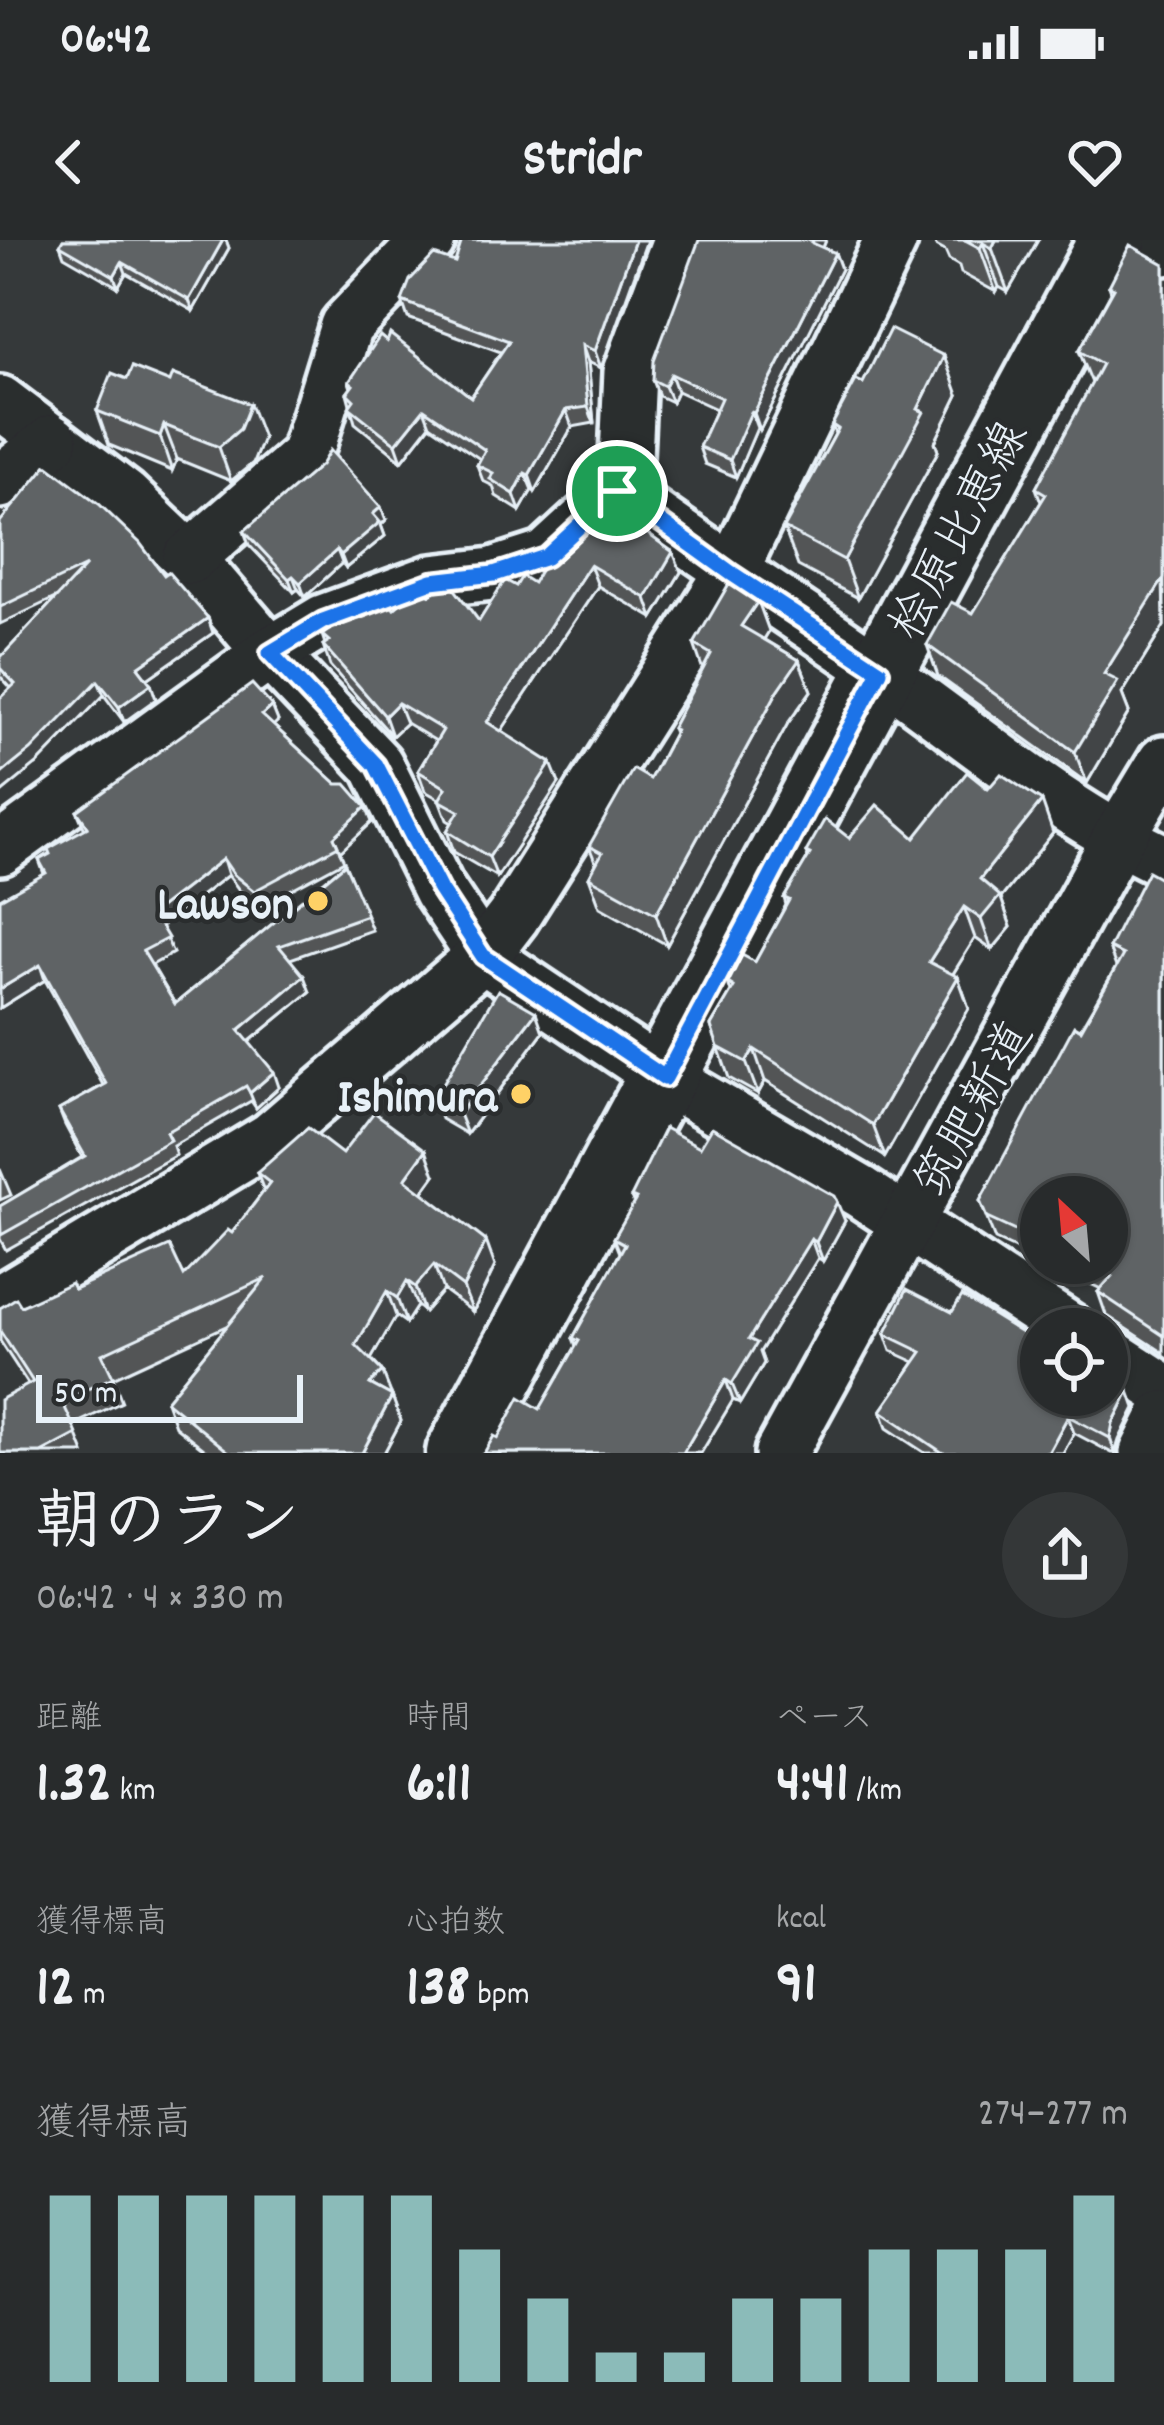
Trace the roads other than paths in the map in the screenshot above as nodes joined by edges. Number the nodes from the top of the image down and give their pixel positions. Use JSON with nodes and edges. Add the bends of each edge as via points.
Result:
{"nodes":[{"id":1,"x":429,"y":240,"type":"edge"},
{"id":2,"x":679,"y":240,"type":"edge"},
{"id":3,"x":891,"y":240,"type":"edge"},
{"id":4,"x":1113,"y":240,"type":"edge"},
{"id":5,"x":1157,"y":240,"type":"edge"},
{"id":6,"x":1164,"y":248,"type":"edge"},
{"id":7,"x":0,"y":402,"type":"edge"},
{"id":8,"x":52,"y":441,"type":"junction"},
{"id":9,"x":0,"y":482,"type":"edge"},
{"id":10,"x":617,"y":491,"type":"junction"},
{"id":11,"x":189,"y":558,"type":"junction"},
{"id":12,"x":731,"y":573,"type":"junction"},
{"id":13,"x":270,"y":653,"type":"junction"},
{"id":14,"x":880,"y":671,"type":"junction"},
{"id":15,"x":1164,"y":762,"type":"edge"},
{"id":16,"x":1117,"y":840,"type":"junction"},
{"id":17,"x":0,"y":849,"type":"edge"},
{"id":18,"x":1164,"y":860,"type":"edge"},
{"id":19,"x":483,"y":956,"type":"junction"},
{"id":20,"x":665,"y":1078,"type":"junction"},
{"id":21,"x":906,"y":1225,"type":"junction"},
{"id":22,"x":0,"y":1301,"type":"edge"},
{"id":23,"x":1036,"y":1308,"type":"edge"},
{"id":24,"x":1128,"y":1367,"type":"edge"},
{"id":25,"x":1164,"y":1390,"type":"edge"},
{"id":26,"x":1164,"y":1417,"type":"edge"},
{"id":27,"x":460,"y":1453,"type":"edge"},
{"id":28,"x":781,"y":1453,"type":"edge"},
{"id":29,"x":1145,"y":1453,"type":"edge"}],
"edges":[{"from":1,"to":11,"type":"street","via":[[346,326],[307,456]]},
{"from":2,"to":10,"type":"street","via":[[630,372]]},
{"from":3,"to":12,"type":"street"},
{"from":4,"to":14,"type":"main road","name":"桧原比恵線"},
{"from":5,"to":6,"type":"street"},
{"from":7,"to":8,"type":"street"},
{"from":8,"to":9,"type":"street"},
{"from":8,"to":11,"type":"street"},
{"from":10,"to":12,"type":"street"},
{"from":10,"to":13,"type":"street","via":[[546,557],[432,581],[323,621]]},
{"from":11,"to":13,"type":"street"},
{"from":12,"to":14,"type":"street"},
{"from":12,"to":19,"type":"street"},
{"from":13,"to":17,"type":"street"},
{"from":13,"to":19,"type":"street","via":[[376,765]]},
{"from":14,"to":16,"type":"street"},
{"from":14,"to":20,"type":"main road","name":"桧原比恵線"},
{"from":15,"to":16,"type":"street","name":"筑肥新道"},
{"from":16,"to":18,"type":"street"},
{"from":16,"to":21,"type":"street","name":"筑肥新道"},
{"from":19,"to":20,"type":"street"},
{"from":19,"to":22,"type":"street","via":[[271,1138]]},
{"from":20,"to":21,"type":"street"},
{"from":20,"to":27,"type":"main road","name":"桧原比恵線"},
{"from":21,"to":23,"type":"street"},
{"from":21,"to":28,"type":"street","name":"筑肥新道"},
{"from":24,"to":25,"type":"street"},
{"from":26,"to":29,"type":"street"}]}
